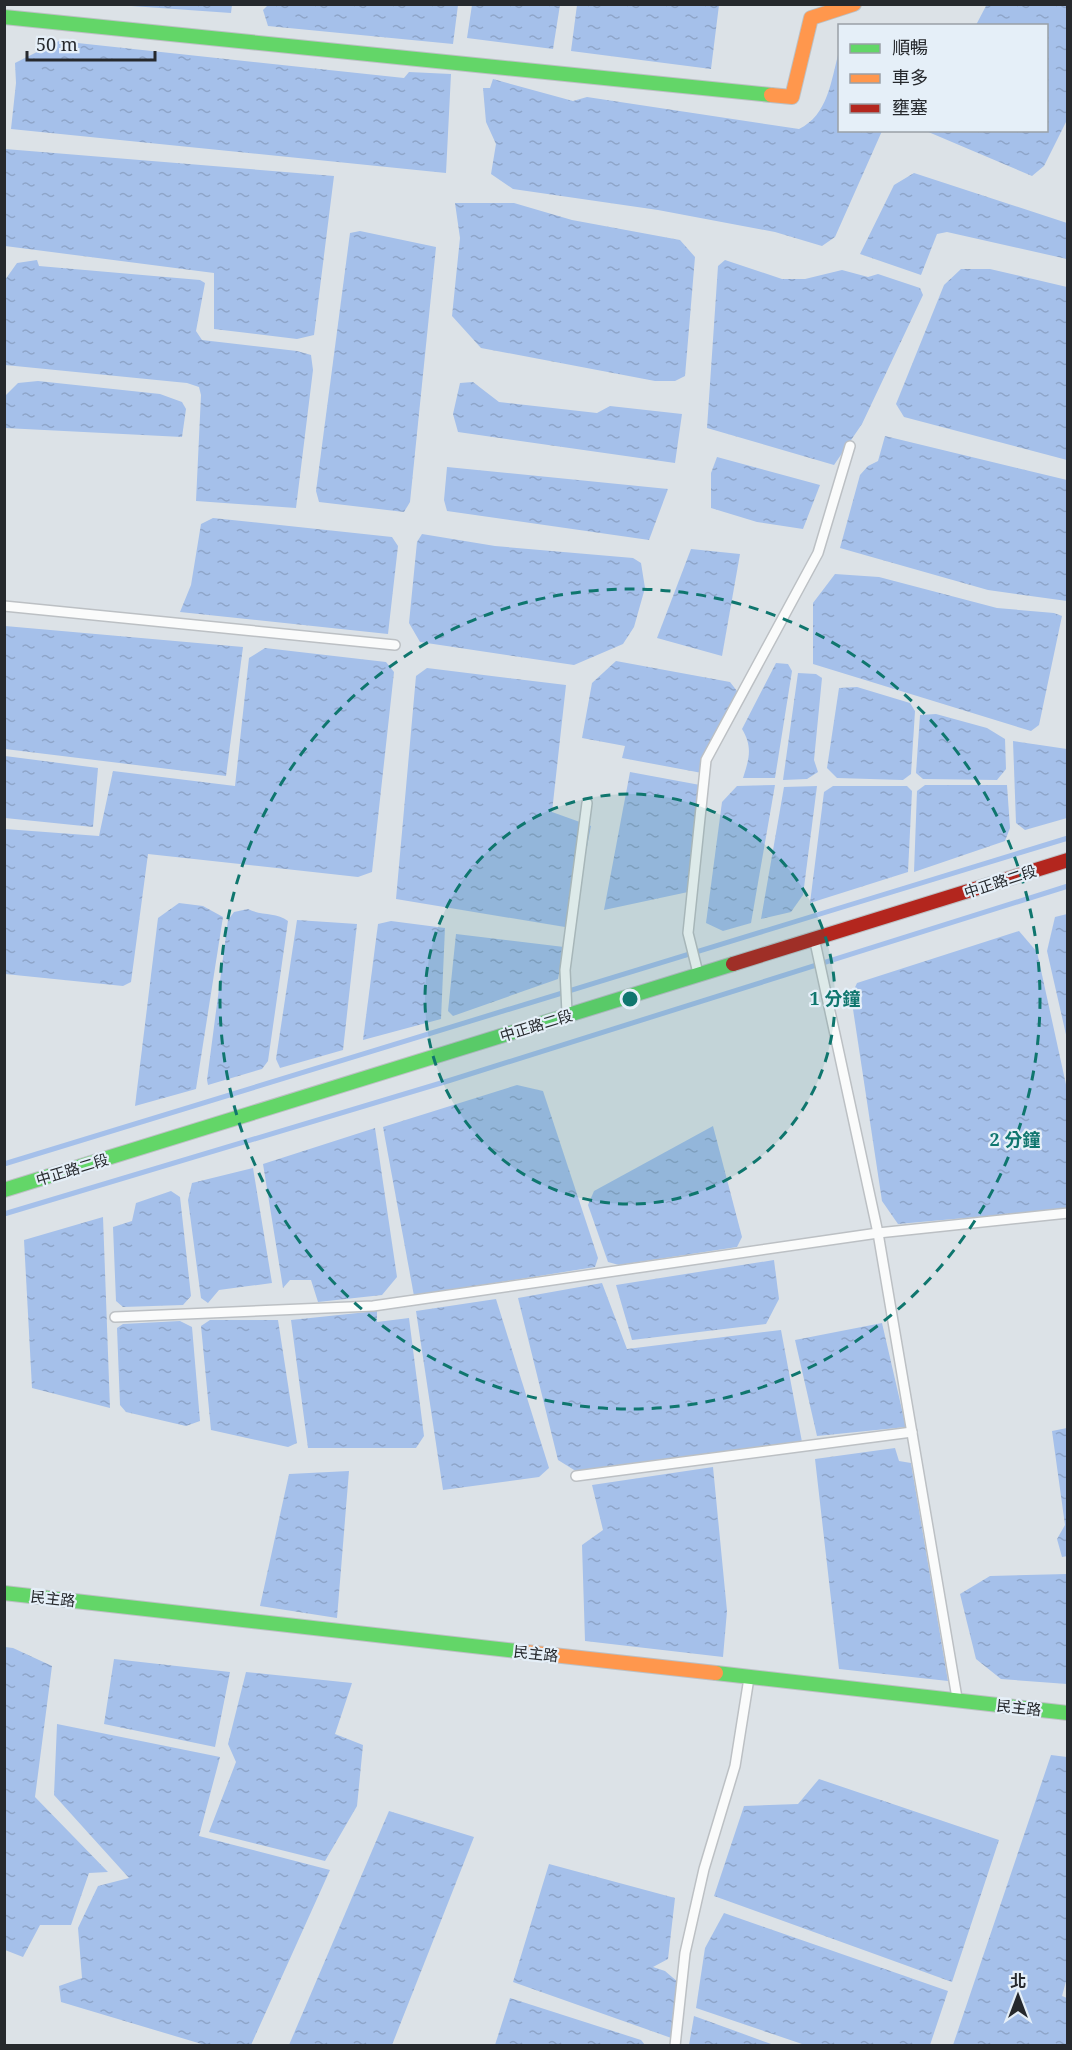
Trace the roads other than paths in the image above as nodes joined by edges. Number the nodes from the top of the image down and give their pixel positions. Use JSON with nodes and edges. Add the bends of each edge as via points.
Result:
{"nodes":[{"id":1,"x":854,"y":4,"type":"edge"},
{"id":2,"x":4,"y":17,"type":"edge"},
{"id":3,"x":850,"y":446,"type":"dead end"},
{"id":4,"x":4,"y":606,"type":"edge"},
{"id":5,"x":394,"y":645,"type":"dead end"},
{"id":6,"x":587,"y":803,"type":"dead end"},
{"id":7,"x":1068,"y":860,"type":"edge"},
{"id":8,"x":815,"y":940,"type":"junction"},
{"id":9,"x":699,"y":975,"type":"junction"},
{"id":10,"x":567,"y":1015,"type":"junction"},
{"id":11,"x":4,"y":1190,"type":"edge"},
{"id":12,"x":1068,"y":1213,"type":"edge"},
{"id":13,"x":878,"y":1233,"type":"junction"},
{"id":14,"x":115,"y":1317,"type":"dead end"},
{"id":15,"x":912,"y":1432,"type":"junction"},
{"id":16,"x":576,"y":1476,"type":"dead end"},
{"id":17,"x":4,"y":1593,"type":"edge"},
{"id":18,"x":749,"y":1677,"type":"junction"},
{"id":19,"x":958,"y":1700,"type":"junction"},
{"id":20,"x":1068,"y":1713,"type":"edge"},
{"id":21,"x":675,"y":2046,"type":"edge"}],
"edges":[{"from":1,"to":2,"type":"street","via":[[811,18],[792,97]]},
{"from":3,"to":9,"type":"lane","via":[[818,553],[706,760],[688,933]]},
{"from":4,"to":5,"type":"lane"},
{"from":6,"to":10,"type":"lane","via":[[565,970]]},
{"from":7,"to":8,"type":"street","name":"中正路二段"},
{"from":8,"to":9,"type":"street","name":"中正路二段"},
{"from":8,"to":13,"type":"lane"},
{"from":9,"to":10,"type":"street","name":"中正路二段"},
{"from":10,"to":11,"type":"street","name":"中正路二段"},
{"from":12,"to":13,"type":"lane"},
{"from":13,"to":14,"type":"lane","via":[[373,1306]]},
{"from":13,"to":15,"type":"lane"},
{"from":15,"to":16,"type":"lane"},
{"from":15,"to":19,"type":"lane"},
{"from":17,"to":18,"type":"street","name":"民主路"},
{"from":18,"to":19,"type":"street","name":"民主路"},
{"from":18,"to":21,"type":"lane","via":[[735,1766],[704,1869],[685,1953]]},
{"from":19,"to":20,"type":"street","name":"民主路"}]}
